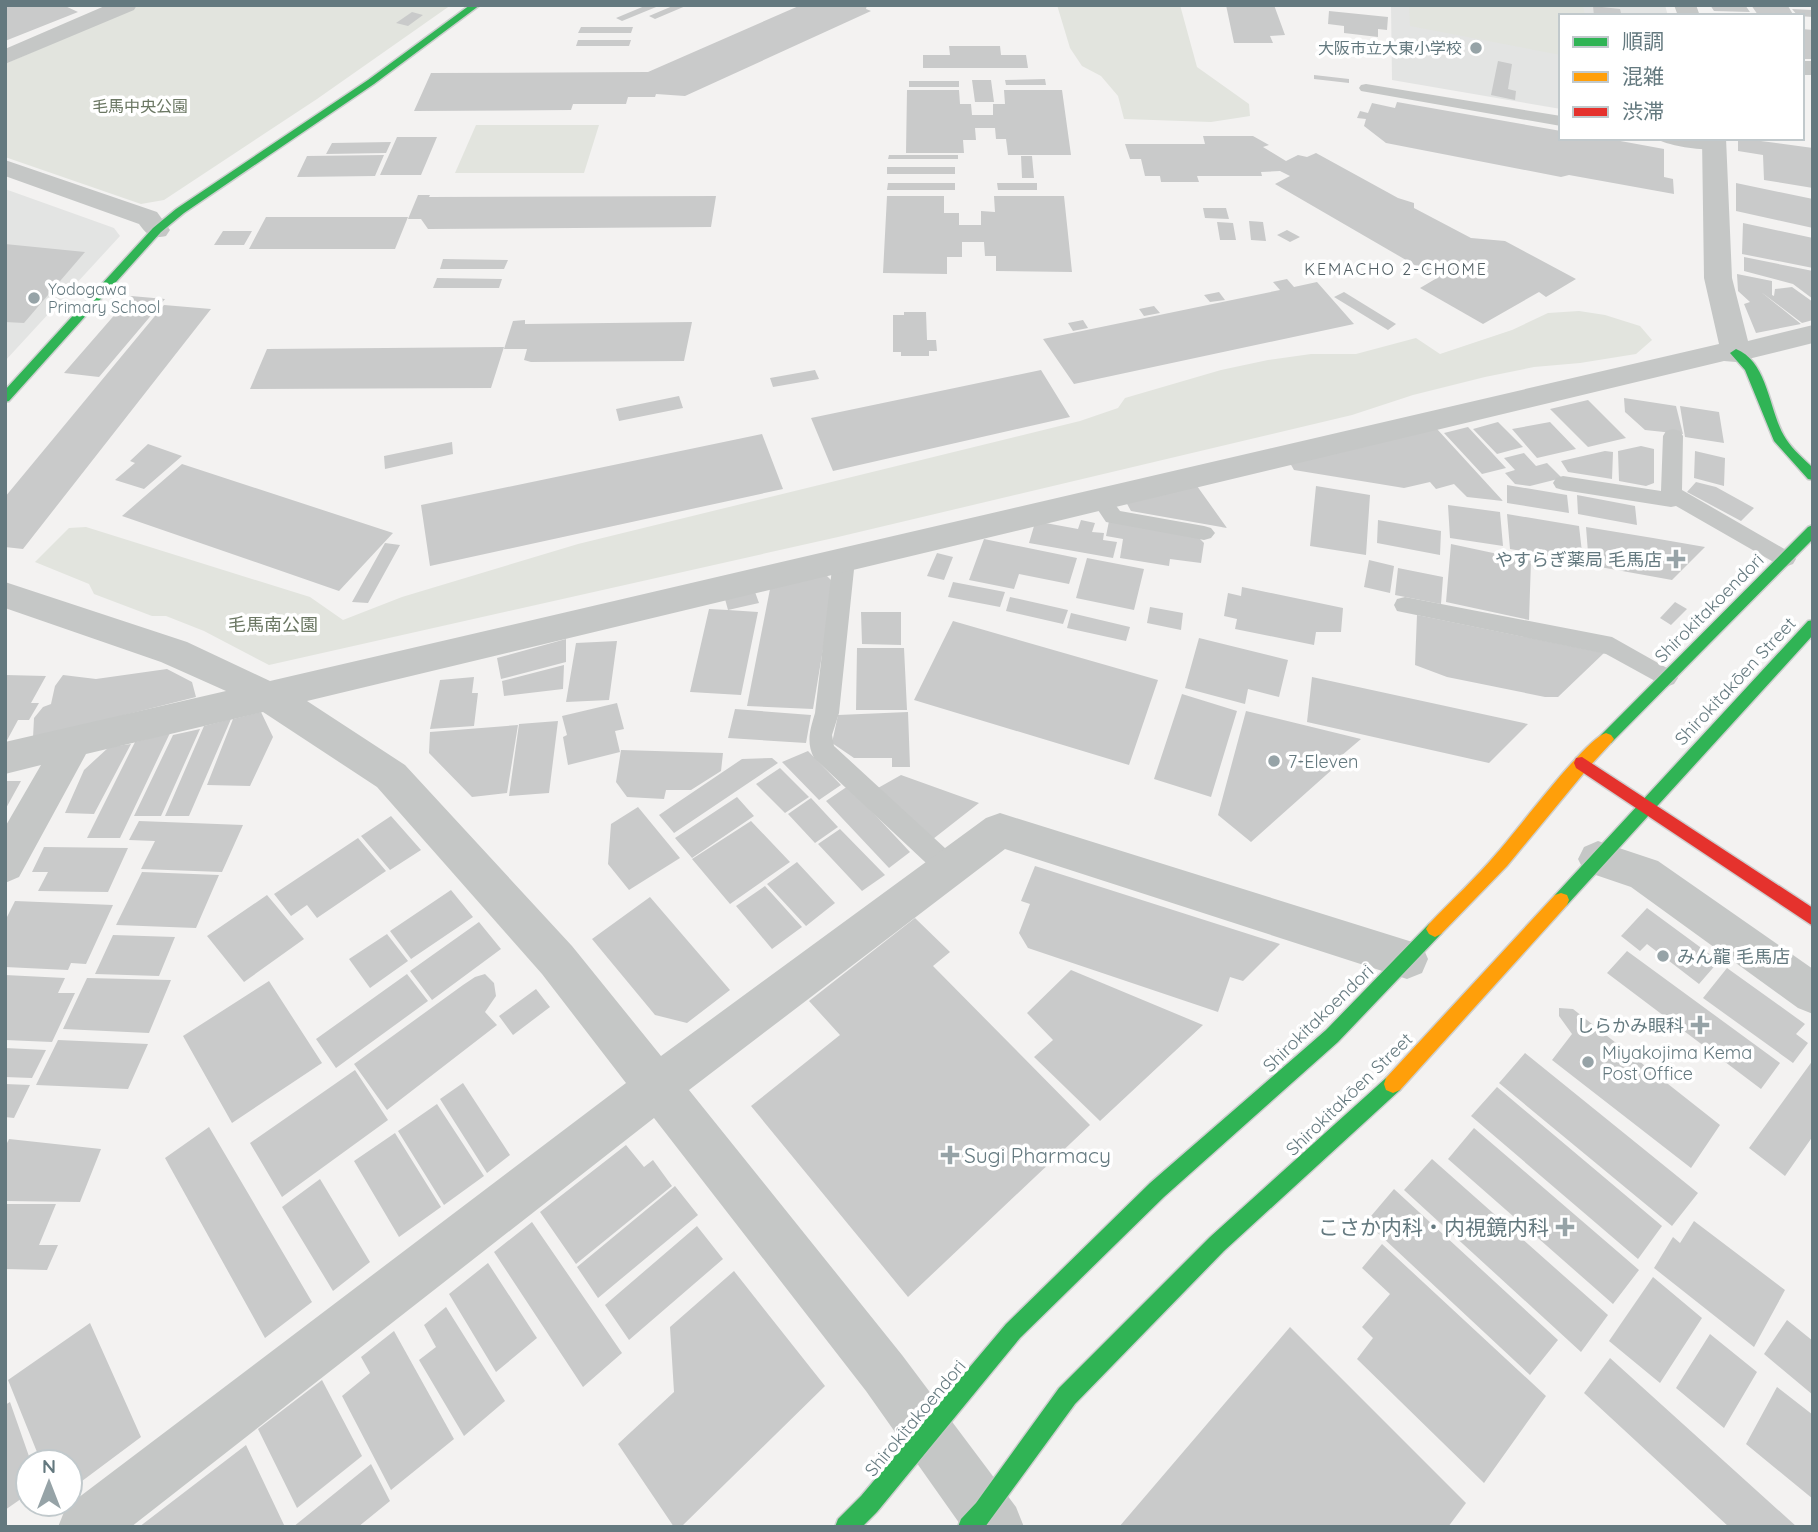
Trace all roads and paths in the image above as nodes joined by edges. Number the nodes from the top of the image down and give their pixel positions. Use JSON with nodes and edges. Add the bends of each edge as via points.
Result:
{"nodes":[{"id":1,"x":126,"y":5,"type":"edge"},
{"id":2,"x":476,"y":5,"type":"edge"},
{"id":3,"x":5,"y":57,"type":"edge"},
{"id":4,"x":1366,"y":88,"type":"dead end"},
{"id":5,"x":1559,"y":121,"type":"edge"},
{"id":6,"x":1689,"y":140,"type":"edge"},
{"id":7,"x":1714,"y":142,"type":"edge"},
{"id":8,"x":5,"y":167,"type":"edge"},
{"id":9,"x":157,"y":230,"type":"junction"},
{"id":10,"x":1813,"y":334,"type":"edge"},
{"id":11,"x":1736,"y":352,"type":"junction"},
{"id":12,"x":5,"y":398,"type":"edge"},
{"id":13,"x":1673,"y":436,"type":"dead end"},
{"id":14,"x":1813,"y":477,"type":"edge"},
{"id":15,"x":1563,"y":483,"type":"dead end"},
{"id":16,"x":1672,"y":494,"type":"junction"},
{"id":17,"x":1102,"y":501,"type":"junction"},
{"id":18,"x":1813,"y":530,"type":"edge"},
{"id":19,"x":1204,"y":533,"type":"dead end"},
{"id":20,"x":1785,"y":559,"type":"junction"},
{"id":21,"x":844,"y":560,"type":"junction"},
{"id":22,"x":5,"y":595,"type":"edge"},
{"id":23,"x":1405,"y":605,"type":"dead end"},
{"id":24,"x":1813,"y":625,"type":"edge"},
{"id":25,"x":1666,"y":678,"type":"junction"},
{"id":26,"x":268,"y":695,"type":"junction"},
{"id":27,"x":73,"y":743,"type":"junction"},
{"id":28,"x":5,"y":758,"type":"edge"},
{"id":29,"x":1582,"y":763,"type":"junction"},
{"id":30,"x":1646,"y":806,"type":"junction"},
{"id":31,"x":1598,"y":859,"type":"junction"},
{"id":32,"x":5,"y":865,"type":"edge"},
{"id":33,"x":949,"y":868,"type":"junction"},
{"id":34,"x":1813,"y":918,"type":"edge"},
{"id":35,"x":1407,"y":959,"type":"junction"},
{"id":36,"x":1813,"y":994,"type":"edge"},
{"id":37,"x":656,"y":1087,"type":"junction"},
{"id":38,"x":927,"y":1431,"type":"junction"},
{"id":39,"x":983,"y":1521,"type":"edge"},
{"id":40,"x":86,"y":1527,"type":"edge"},
{"id":41,"x":846,"y":1527,"type":"edge"}],
"edges":[{"from":1,"to":3,"type":"street"},
{"from":2,"to":9,"type":"main road"},
{"from":4,"to":5,"type":"lane"},
{"from":6,"to":7,"type":"lane"},
{"from":7,"to":11,"type":"street","via":[[1718,278]]},
{"from":8,"to":9,"type":"street","via":[[148,218]]},
{"from":9,"to":12,"type":"main road"},
{"from":10,"to":11,"type":"street"},
{"from":11,"to":14,"type":"main road","via":[[1751,369],[1780,441]]},
{"from":11,"to":17,"type":"street"},
{"from":13,"to":16,"type":"lane"},
{"from":15,"to":16,"type":"lane","via":[[1671,500]]},
{"from":16,"to":20,"type":"lane"},
{"from":17,"to":19,"type":"lane","via":[[1113,517]]},
{"from":17,"to":21,"type":"street"},
{"from":18,"to":20,"type":"main road","name":"Shirokitakoendori"},
{"from":20,"to":25,"type":"main road","name":"Shirokitakoendori"},
{"from":21,"to":26,"type":"street"},
{"from":21,"to":33,"type":"lane","via":[[827,713],[820,735],[823,751]]},
{"from":22,"to":26,"type":"street","via":[[174,652]]},
{"from":23,"to":25,"type":"lane","via":[[1612,646]]},
{"from":24,"to":30,"type":"main road","name":"Shirokitakōen Street"},
{"from":25,"to":29,"type":"main road","name":"Shirokitakoendori"},
{"from":26,"to":27,"type":"street"},
{"from":26,"to":37,"type":"street","via":[[391,776],[557,960]]},
{"from":27,"to":28,"type":"street"},
{"from":27,"to":32,"type":"street"},
{"from":29,"to":30,"type":"main road"},
{"from":29,"to":35,"type":"main road","name":"Shirokitakoendori","via":[[1502,861]]},
{"from":30,"to":31,"type":"main road","name":"Shirokitakōen Street"},
{"from":30,"to":34,"type":"main road"},
{"from":31,"to":36,"type":"street","via":[[1644,874]]},
{"from":31,"to":39,"type":"main road","name":"Shirokitakōen Street","via":[[1388,1089],[1217,1244],[1067,1396]]},
{"from":33,"to":35,"type":"street","via":[[1000,830]]},
{"from":33,"to":37,"type":"street"},
{"from":35,"to":38,"type":"main road","name":"Shirokitakoendori","via":[[1332,1035],[1157,1191],[1013,1331]]},
{"from":37,"to":38,"type":"street"},
{"from":37,"to":40,"type":"street"},
{"from":38,"to":39,"type":"street"},
{"from":38,"to":41,"type":"main road","name":"Shirokitakoendori"}]}
